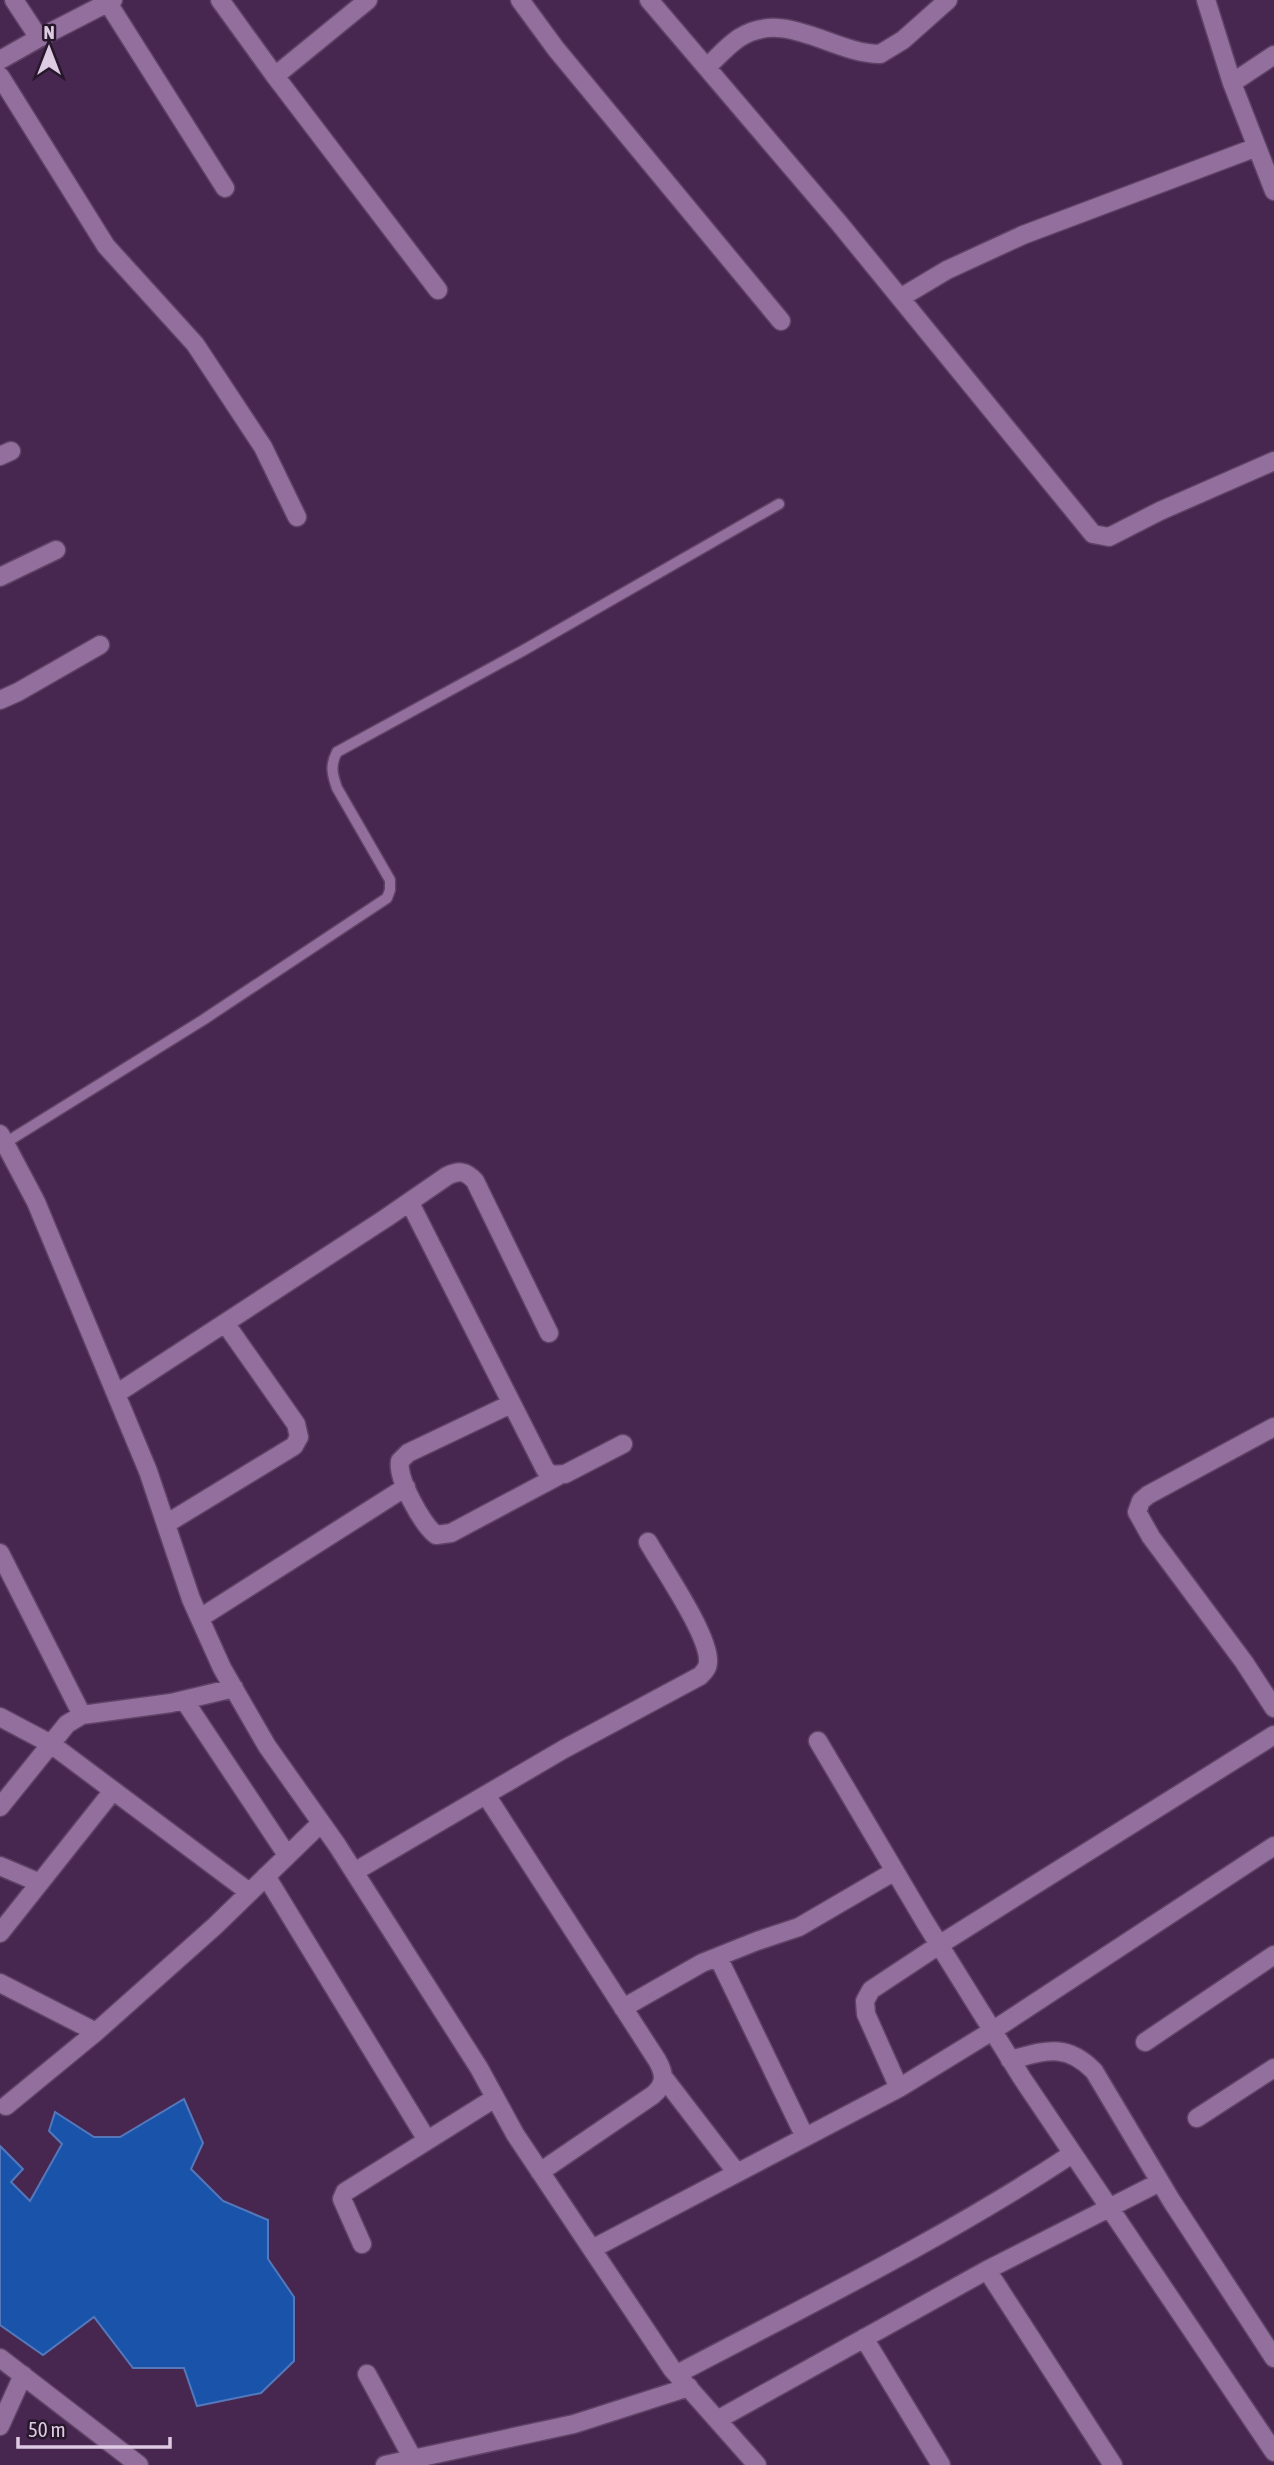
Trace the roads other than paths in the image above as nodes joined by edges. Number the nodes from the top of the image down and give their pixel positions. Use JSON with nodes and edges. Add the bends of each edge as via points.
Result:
{"nodes":[{"id":1,"x":14,"y":0,"type":"edge"},
{"id":2,"x":220,"y":0,"type":"edge"},
{"id":3,"x":368,"y":0,"type":"edge"},
{"id":4,"x":520,"y":0,"type":"edge"},
{"id":5,"x":649,"y":0,"type":"edge"},
{"id":6,"x":948,"y":0,"type":"edge"},
{"id":7,"x":1206,"y":0,"type":"edge"},
{"id":8,"x":111,"y":2,"type":"edge"},
{"id":9,"x":39,"y":38,"type":"junction"},
{"id":10,"x":1274,"y":55,"type":"edge"},
{"id":11,"x":0,"y":60,"type":"edge"},
{"id":12,"x":707,"y":67,"type":"junction"},
{"id":13,"x":0,"y":76,"type":"edge"},
{"id":14,"x":275,"y":76,"type":"junction"},
{"id":15,"x":1232,"y":83,"type":"junction"},
{"id":16,"x":1257,"y":147,"type":"junction"},
{"id":17,"x":225,"y":188,"type":"dead end"},
{"id":18,"x":1274,"y":191,"type":"edge"},
{"id":19,"x":438,"y":290,"type":"dead end"},
{"id":20,"x":900,"y":298,"type":"junction"},
{"id":21,"x":780,"y":321,"type":"dead end"},
{"id":22,"x":1274,"y":461,"type":"edge"},
{"id":23,"x":779,"y":504,"type":"dead end"},
{"id":24,"x":297,"y":517,"type":"dead end"},
{"id":25,"x":56,"y":550,"type":"dead end"},
{"id":26,"x":0,"y":577,"type":"edge"},
{"id":27,"x":100,"y":645,"type":"dead end"},
{"id":28,"x":0,"y":700,"type":"edge"},
{"id":29,"x":2,"y":1141,"type":"edge"},
{"id":30,"x":410,"y":1203,"type":"junction"},
{"id":31,"x":225,"y":1323,"type":"junction"},
{"id":32,"x":549,"y":1333,"type":"dead end"},
{"id":33,"x":116,"y":1394,"type":"junction"},
{"id":34,"x":511,"y":1404,"type":"junction"},
{"id":35,"x":1274,"y":1427,"type":"edge"},
{"id":36,"x":623,"y":1444,"type":"dead end"},
{"id":37,"x":558,"y":1476,"type":"junction"},
{"id":38,"x":406,"y":1487,"type":"junction"},
{"id":39,"x":166,"y":1524,"type":"junction"},
{"id":40,"x":648,"y":1542,"type":"dead end"},
{"id":41,"x":0,"y":1553,"type":"edge"},
{"id":42,"x":200,"y":1618,"type":"junction"},
{"id":43,"x":234,"y":1688,"type":"junction"},
{"id":44,"x":184,"y":1700,"type":"junction"},
{"id":45,"x":1274,"y":1708,"type":"edge"},
{"id":46,"x":82,"y":1716,"type":"junction"},
{"id":47,"x":0,"y":1717,"type":"edge"},
{"id":48,"x":1274,"y":1735,"type":"edge"},
{"id":49,"x":818,"y":1741,"type":"dead end"},
{"id":50,"x":51,"y":1744,"type":"junction"},
{"id":51,"x":113,"y":1792,"type":"junction"},
{"id":52,"x":485,"y":1795,"type":"junction"},
{"id":53,"x":0,"y":1807,"type":"edge"},
{"id":54,"x":321,"y":1823,"type":"junction"},
{"id":55,"x":1274,"y":1846,"type":"edge"},
{"id":56,"x":286,"y":1855,"type":"junction"},
{"id":57,"x":0,"y":1866,"type":"edge"},
{"id":58,"x":895,"y":1871,"type":"junction"},
{"id":59,"x":354,"y":1872,"type":"junction"},
{"id":60,"x":265,"y":1876,"type":"junction"},
{"id":61,"x":40,"y":1883,"type":"junction"},
{"id":62,"x":249,"y":1892,"type":"junction"},
{"id":63,"x":0,"y":1933,"type":"edge"},
{"id":64,"x":939,"y":1945,"type":"junction"},
{"id":65,"x":1274,"y":1955,"type":"edge"},
{"id":66,"x":718,"y":1957,"type":"junction"},
{"id":67,"x":0,"y":1983,"type":"edge"},
{"id":68,"x":623,"y":2008,"type":"junction"},
{"id":69,"x":992,"y":2031,"type":"junction"},
{"id":70,"x":96,"y":2032,"type":"junction"},
{"id":71,"x":1146,"y":2042,"type":"dead end"},
{"id":72,"x":1010,"y":2060,"type":"junction"},
{"id":73,"x":1274,"y":2068,"type":"edge"},
{"id":74,"x":664,"y":2078,"type":"junction"},
{"id":75,"x":899,"y":2088,"type":"junction"},
{"id":76,"x":495,"y":2098,"type":"junction"},
{"id":77,"x":6,"y":2106,"type":"dead end"},
{"id":78,"x":1196,"y":2118,"type":"dead end"},
{"id":79,"x":805,"y":2137,"type":"junction"},
{"id":80,"x":427,"y":2140,"type":"junction"},
{"id":81,"x":1072,"y":2154,"type":"junction"},
{"id":82,"x":540,"y":2172,"type":"junction"},
{"id":83,"x":737,"y":2173,"type":"junction"},
{"id":84,"x":1160,"y":2182,"type":"junction"},
{"id":85,"x":1108,"y":2208,"type":"junction"},
{"id":86,"x":362,"y":2244,"type":"dead end"},
{"id":87,"x":592,"y":2249,"type":"junction"},
{"id":88,"x":987,"y":2270,"type":"junction"},
{"id":89,"x":864,"y":2338,"type":"junction"},
{"id":90,"x":0,"y":2358,"type":"edge"},
{"id":91,"x":1274,"y":2358,"type":"edge"},
{"id":92,"x":367,"y":2374,"type":"dead end"},
{"id":93,"x":23,"y":2375,"type":"junction"},
{"id":94,"x":683,"y":2381,"type":"junction"},
{"id":95,"x":717,"y":2420,"type":"junction"},
{"id":96,"x":0,"y":2426,"type":"edge"},
{"id":97,"x":1274,"y":2452,"type":"edge"},
{"id":98,"x":413,"y":2459,"type":"junction"},
{"id":99,"x":139,"y":2465,"type":"edge"},
{"id":100,"x":385,"y":2465,"type":"edge"},
{"id":101,"x":757,"y":2465,"type":"edge"},
{"id":102,"x":942,"y":2465,"type":"edge"},
{"id":103,"x":1113,"y":2465,"type":"edge"}],
"edges":[{"from":1,"to":9,"type":"street"},
{"from":2,"to":14,"type":"street"},
{"from":3,"to":14,"type":"street"},
{"from":4,"to":21,"type":"street"},
{"from":5,"to":12,"type":"street"},
{"from":6,"to":12,"type":"street","via":[[880,54],[842,47],[801,31],[769,29],[739,38]]},
{"from":7,"to":15,"type":"street"},
{"from":8,"to":9,"type":"street"},
{"from":8,"to":17,"type":"street"},
{"from":9,"to":11,"type":"street"},
{"from":10,"to":15,"type":"street"},
{"from":12,"to":20,"type":"street"},
{"from":13,"to":24,"type":"street","via":[[106,246],[195,344],[263,447]]},
{"from":14,"to":19,"type":"street"},
{"from":15,"to":16,"type":"street"},
{"from":16,"to":18,"type":"street"},
{"from":16,"to":20,"type":"street","via":[[1023,235]]},
{"from":20,"to":22,"type":"street","via":[[1093,534],[1110,537]]},
{"from":23,"to":29,"type":"lane","via":[[337,752],[332,761],[337,788],[390,880],[387,898],[203,1020]]},
{"from":25,"to":26,"type":"street"},
{"from":27,"to":28,"type":"street"},
{"from":29,"to":33,"type":"street","via":[[28,1182]]},
{"from":30,"to":31,"type":"street"},
{"from":30,"to":32,"type":"street","via":[[447,1175],[457,1171],[471,1176]]},
{"from":30,"to":34,"type":"street"},
{"from":31,"to":33,"type":"street"},
{"from":31,"to":39,"type":"street","via":[[296,1424],[299,1437],[294,1446]]},
{"from":33,"to":39,"type":"street"},
{"from":34,"to":37,"type":"street","via":[[545,1469]]},
{"from":34,"to":38,"type":"street","via":[[404,1456],[398,1468]]},
{"from":35,"to":45,"type":"street","via":[[1148,1495],[1137,1511]]},
{"from":36,"to":37,"type":"street"},
{"from":37,"to":38,"type":"street","via":[[443,1535],[430,1530]]},
{"from":38,"to":42,"type":"street"},
{"from":39,"to":42,"type":"street"},
{"from":40,"to":52,"type":"street","via":[[704,1640],[706,1670]]},
{"from":41,"to":46,"type":"street"},
{"from":42,"to":43,"type":"street"},
{"from":43,"to":44,"type":"street"},
{"from":43,"to":54,"type":"street","via":[[267,1746]]},
{"from":44,"to":46,"type":"street"},
{"from":44,"to":56,"type":"street"},
{"from":46,"to":50,"type":"street","via":[[67,1724]]},
{"from":47,"to":50,"type":"street"},
{"from":48,"to":64,"type":"street"},
{"from":49,"to":58,"type":"street"},
{"from":50,"to":51,"type":"street"},
{"from":50,"to":53,"type":"street"},
{"from":51,"to":61,"type":"street"},
{"from":51,"to":62,"type":"street"},
{"from":52,"to":59,"type":"street"},
{"from":52,"to":68,"type":"street"},
{"from":54,"to":56,"type":"street"},
{"from":54,"to":59,"type":"street"},
{"from":55,"to":69,"type":"street"},
{"from":56,"to":60,"type":"street"},
{"from":57,"to":61,"type":"street"},
{"from":58,"to":64,"type":"street"},
{"from":58,"to":66,"type":"street","via":[[799,1927]]},
{"from":59,"to":76,"type":"street"},
{"from":60,"to":62,"type":"street"},
{"from":60,"to":80,"type":"street"},
{"from":61,"to":63,"type":"street"},
{"from":62,"to":70,"type":"street"},
{"from":64,"to":69,"type":"street"},
{"from":64,"to":75,"type":"street","via":[[879,1983],[865,2001],[869,2023]]},
{"from":65,"to":71,"type":"street"},
{"from":66,"to":68,"type":"street"},
{"from":66,"to":79,"type":"street"},
{"from":67,"to":70,"type":"street"},
{"from":68,"to":74,"type":"street"},
{"from":69,"to":72,"type":"street"},
{"from":69,"to":75,"type":"street"},
{"from":70,"to":77,"type":"street"},
{"from":72,"to":81,"type":"street"},
{"from":72,"to":84,"type":"street","via":[[1061,2050],[1084,2060]]},
{"from":73,"to":78,"type":"street"},
{"from":74,"to":82,"type":"street","via":[[653,2095]]},
{"from":74,"to":83,"type":"street"},
{"from":75,"to":79,"type":"street"},
{"from":76,"to":80,"type":"street"},
{"from":76,"to":82,"type":"street"},
{"from":79,"to":83,"type":"street"},
{"from":80,"to":86,"type":"street","via":[[345,2192],[342,2199]]},
{"from":81,"to":85,"type":"street"},
{"from":81,"to":94,"type":"street"},
{"from":82,"to":87,"type":"street"},
{"from":83,"to":87,"type":"street"},
{"from":84,"to":85,"type":"street"},
{"from":84,"to":91,"type":"street"},
{"from":85,"to":88,"type":"street"},
{"from":85,"to":97,"type":"street"},
{"from":87,"to":94,"type":"street"},
{"from":88,"to":89,"type":"street"},
{"from":88,"to":103,"type":"street"},
{"from":89,"to":95,"type":"street"},
{"from":89,"to":102,"type":"street"},
{"from":90,"to":93,"type":"street"},
{"from":92,"to":98,"type":"street"},
{"from":93,"to":96,"type":"street"},
{"from":93,"to":99,"type":"street"},
{"from":94,"to":95,"type":"street"},
{"from":94,"to":98,"type":"street","via":[[574,2424]]},
{"from":95,"to":101,"type":"street"},
{"from":98,"to":100,"type":"street"}]}
